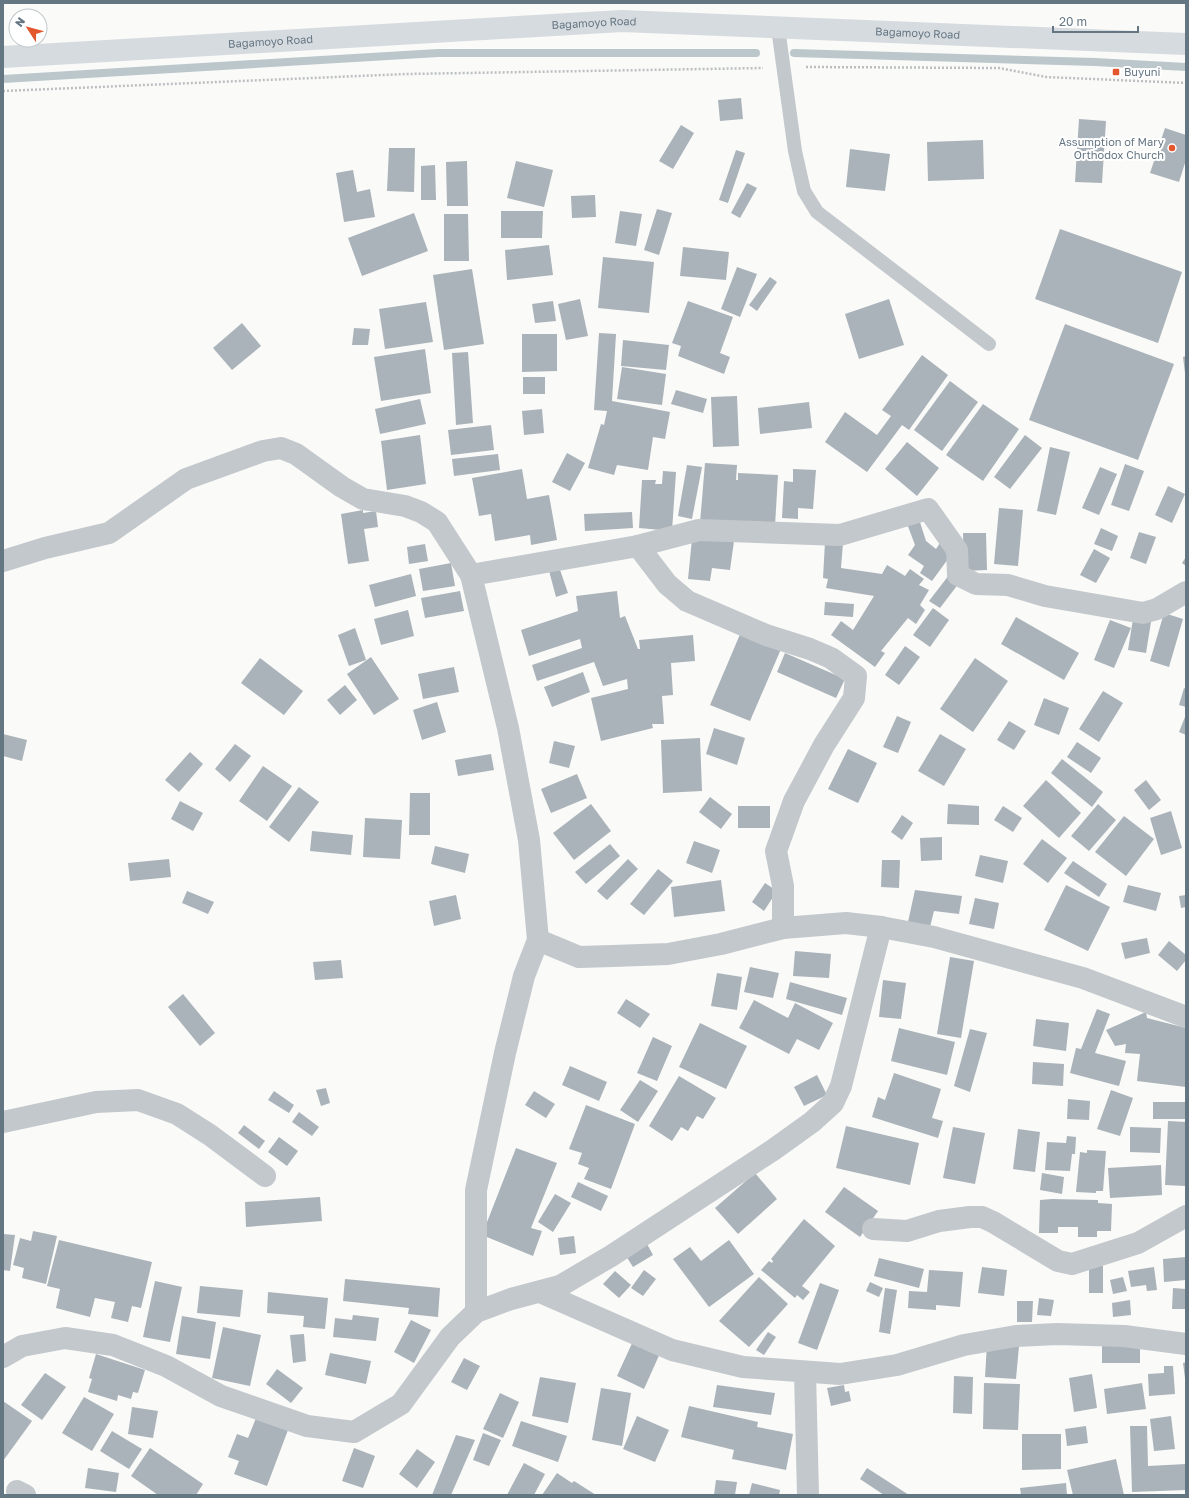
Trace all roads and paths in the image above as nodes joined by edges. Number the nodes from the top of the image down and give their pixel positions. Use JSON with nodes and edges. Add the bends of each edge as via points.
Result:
{"nodes":[{"id":1,"x":778,"y":28,"type":"junction"},
{"id":2,"x":1186,"y":44,"type":"edge"},
{"id":3,"x":3,"y":57,"type":"edge"},
{"id":4,"x":783,"y":68,"type":"junction"},
{"id":5,"x":1186,"y":83,"type":"edge"},
{"id":6,"x":3,"y":91,"type":"edge"},
{"id":7,"x":989,"y":344,"type":"dead end"},
{"id":8,"x":638,"y":546,"type":"junction"},
{"id":9,"x":3,"y":561,"type":"edge"},
{"id":10,"x":471,"y":575,"type":"junction"},
{"id":11,"x":1186,"y":592,"type":"edge"},
{"id":12,"x":881,"y":927,"type":"junction"},
{"id":13,"x":783,"y":928,"type":"junction"},
{"id":14,"x":538,"y":940,"type":"junction"},
{"id":15,"x":1186,"y":1017,"type":"edge"},
{"id":16,"x":3,"y":1122,"type":"edge"},
{"id":17,"x":265,"y":1176,"type":"dead end"},
{"id":18,"x":1186,"y":1216,"type":"edge"},
{"id":19,"x":873,"y":1229,"type":"dead end"},
{"id":20,"x":540,"y":1292,"type":"junction"},
{"id":21,"x":476,"y":1312,"type":"junction"},
{"id":22,"x":1186,"y":1344,"type":"edge"},
{"id":23,"x":3,"y":1357,"type":"edge"},
{"id":24,"x":805,"y":1372,"type":"junction"},
{"id":25,"x":808,"y":1495,"type":"edge"}],
"edges":[{"from":1,"to":2,"type":"highway","name":"Bagamoyo Road"},
{"from":1,"to":3,"type":"highway","name":"Bagamoyo Road","via":[[622,21]]},
{"from":1,"to":4,"type":"lane"},
{"from":4,"to":5,"type":"path","via":[[999,68],[1046,77]]},
{"from":4,"to":6,"type":"path","via":[[407,74]]},
{"from":4,"to":7,"type":"lane","via":[[795,151],[804,191],[817,212]]},
{"from":8,"to":10,"type":"street"},
{"from":8,"to":11,"type":"street","via":[[699,530],[840,535],[928,509],[957,550],[958,575],[976,584],[1008,585],[1045,596],[1143,613],[1157,609]]},
{"from":8,"to":13,"type":"street","via":[[667,584],[687,601],[766,635],[831,658],[856,676],[854,698],[824,745],[794,801],[776,851],[783,886]]},
{"from":9,"to":10,"type":"street","via":[[109,533],[186,479],[263,451],[281,448],[296,454],[342,487],[364,499],[405,506],[437,522]]},
{"from":10,"to":14,"type":"street","via":[[511,743],[529,840]]},
{"from":12,"to":13,"type":"street","via":[[846,923]]},
{"from":12,"to":15,"type":"street","via":[[934,937],[1083,978]]},
{"from":12,"to":20,"type":"street","via":[[841,1086],[833,1102],[812,1122],[774,1150],[611,1256],[560,1286]]},
{"from":13,"to":14,"type":"street","via":[[668,954],[579,957]]},
{"from":14,"to":21,"type":"street","via":[[524,976],[476,1190]]},
{"from":16,"to":17,"type":"street","via":[[96,1102],[138,1100],[177,1114]]},
{"from":18,"to":19,"type":"street","via":[[1138,1243],[1072,1264],[1058,1261],[994,1222],[982,1218],[939,1221],[907,1231]]},
{"from":20,"to":21,"type":"street"},
{"from":20,"to":24,"type":"street","via":[[672,1350],[743,1367]]},
{"from":21,"to":23,"type":"street","via":[[450,1337],[401,1404],[354,1432],[307,1426],[221,1396],[166,1366],[113,1345],[65,1338],[22,1346]]},
{"from":22,"to":24,"type":"street","via":[[1124,1336],[1016,1336],[964,1345],[897,1365],[840,1374]]},
{"from":24,"to":25,"type":"street"}]}
